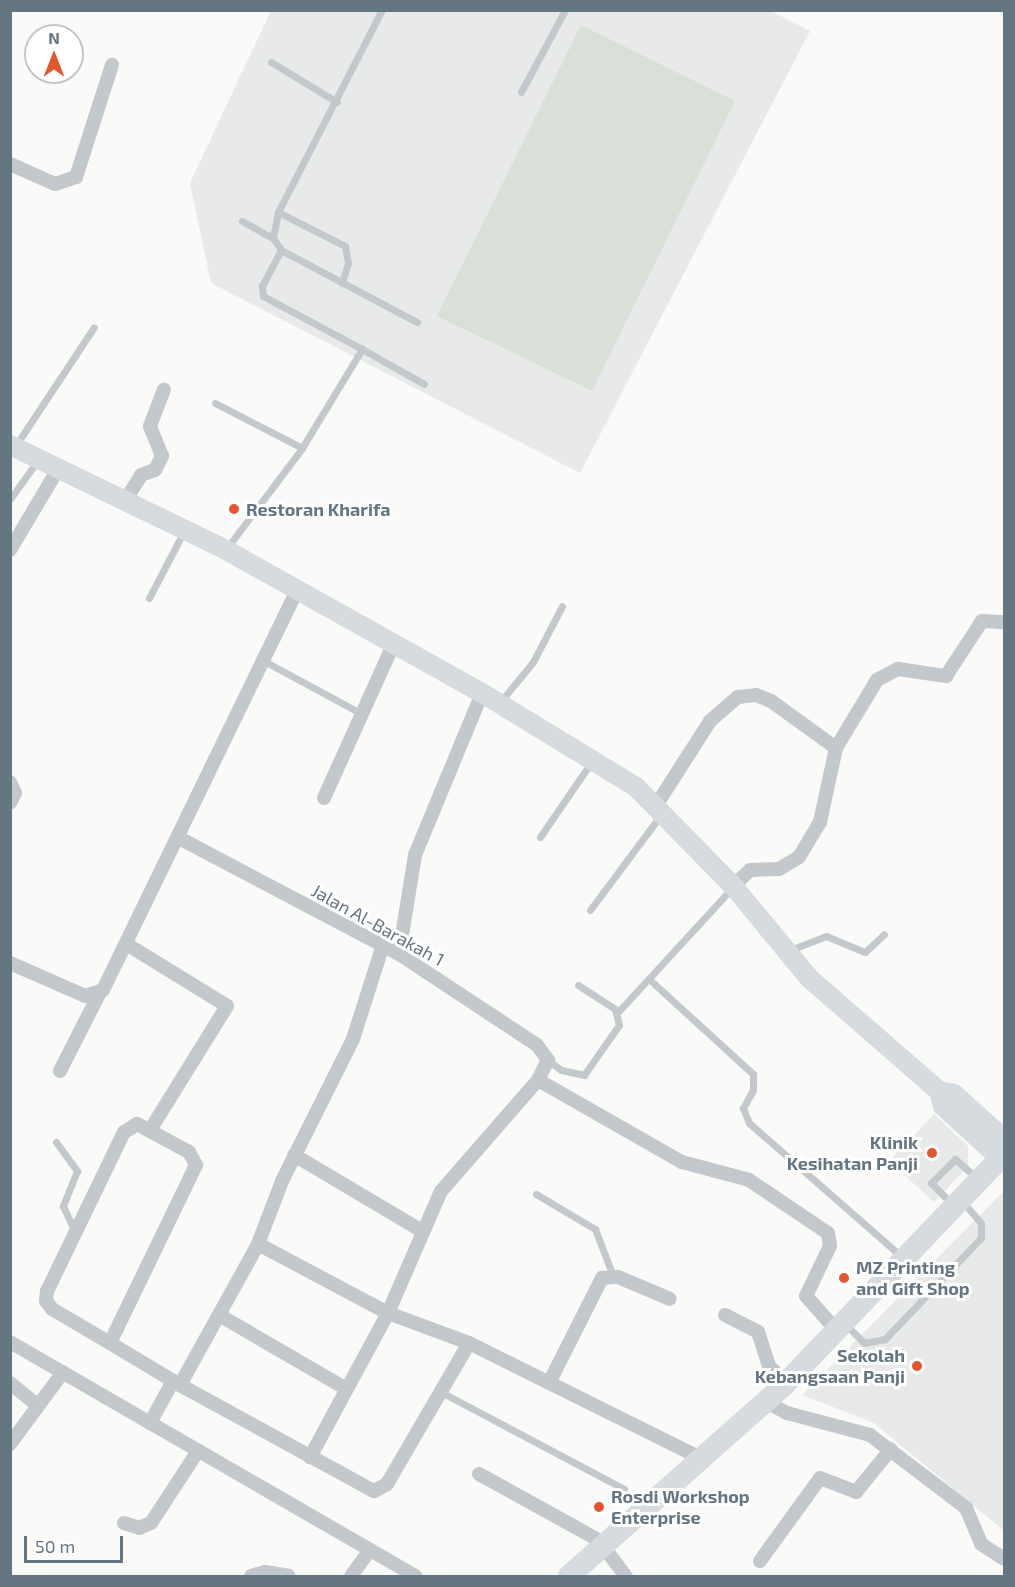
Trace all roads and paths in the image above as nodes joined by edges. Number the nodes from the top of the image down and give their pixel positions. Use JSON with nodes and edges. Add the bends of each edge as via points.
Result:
{"nodes":[{"id":1,"x":382,"y":10,"type":"edge"},
{"id":2,"x":565,"y":10,"type":"edge"},
{"id":3,"x":271,"y":62,"type":"dead end"},
{"id":4,"x":112,"y":65,"type":"dead end"},
{"id":5,"x":521,"y":92,"type":"dead end"},
{"id":6,"x":337,"y":102,"type":"junction"},
{"id":7,"x":10,"y":164,"type":"edge"},
{"id":8,"x":278,"y":212,"type":"junction"},
{"id":9,"x":242,"y":221,"type":"dead end"},
{"id":10,"x":273,"y":238,"type":"junction"},
{"id":11,"x":281,"y":250,"type":"junction"},
{"id":12,"x":342,"y":283,"type":"junction"},
{"id":13,"x":417,"y":322,"type":"dead end"},
{"id":14,"x":94,"y":327,"type":"dead end"},
{"id":15,"x":362,"y":350,"type":"junction"},
{"id":16,"x":424,"y":384,"type":"dead end"},
{"id":17,"x":164,"y":390,"type":"dead end"},
{"id":18,"x":215,"y":403,"type":"dead end"},
{"id":19,"x":13,"y":446,"type":"edge"},
{"id":20,"x":302,"y":448,"type":"junction"},
{"id":21,"x":39,"y":459,"type":"junction"},
{"id":22,"x":58,"y":469,"type":"junction"},
{"id":23,"x":10,"y":499,"type":"edge"},
{"id":24,"x":125,"y":501,"type":"junction"},
{"id":25,"x":184,"y":530,"type":"junction"},
{"id":26,"x":10,"y":550,"type":"edge"},
{"id":27,"x":226,"y":550,"type":"junction"},
{"id":28,"x":297,"y":591,"type":"junction"},
{"id":29,"x":149,"y":598,"type":"dead end"},
{"id":30,"x":562,"y":606,"type":"dead end"},
{"id":31,"x":1005,"y":622,"type":"edge"},
{"id":32,"x":394,"y":643,"type":"junction"},
{"id":33,"x":264,"y":661,"type":"junction"},
{"id":34,"x":482,"y":693,"type":"junction"},
{"id":35,"x":500,"y":703,"type":"junction"},
{"id":36,"x":362,"y":714,"type":"junction"},
{"id":37,"x":836,"y":748,"type":"junction"},
{"id":38,"x":594,"y":759,"type":"junction"},
{"id":39,"x":10,"y":782,"type":"edge"},
{"id":40,"x":324,"y":798,"type":"dead end"},
{"id":41,"x":10,"y":803,"type":"edge"},
{"id":42,"x":660,"y":807,"type":"junction"},
{"id":43,"x":540,"y":837,"type":"dead end"},
{"id":44,"x":179,"y":838,"type":"junction"},
{"id":45,"x":733,"y":886,"type":"junction"},
{"id":46,"x":590,"y":910,"type":"dead end"},
{"id":47,"x":884,"y":934,"type":"dead end"},
{"id":48,"x":128,"y":945,"type":"junction"},
{"id":49,"x":383,"y":945,"type":"junction"},
{"id":50,"x":787,"y":951,"type":"junction"},
{"id":51,"x":399,"y":954,"type":"junction"},
{"id":52,"x":10,"y":963,"type":"edge"},
{"id":53,"x":649,"y":979,"type":"junction"},
{"id":54,"x":578,"y":985,"type":"dead end"},
{"id":55,"x":99,"y":994,"type":"junction"},
{"id":56,"x":618,"y":1012,"type":"junction"},
{"id":57,"x":548,"y":1060,"type":"junction"},
{"id":58,"x":60,"y":1071,"type":"dead end"},
{"id":59,"x":538,"y":1080,"type":"junction"},
{"id":60,"x":150,"y":1130,"type":"junction"},
{"id":61,"x":56,"y":1142,"type":"dead end"},
{"id":62,"x":1003,"y":1150,"type":"edge"},
{"id":63,"x":294,"y":1155,"type":"junction"},
{"id":64,"x":979,"y":1180,"type":"junction"},
{"id":65,"x":536,"y":1194,"type":"dead end"},
{"id":66,"x":958,"y":1204,"type":"junction"},
{"id":67,"x":422,"y":1231,"type":"junction"},
{"id":68,"x":75,"y":1232,"type":"junction"},
{"id":69,"x":258,"y":1244,"type":"junction"},
{"id":70,"x":905,"y":1259,"type":"junction"},
{"id":71,"x":613,"y":1276,"type":"junction"},
{"id":72,"x":670,"y":1299,"type":"dead end"},
{"id":73,"x":388,"y":1313,"type":"junction"},
{"id":74,"x":219,"y":1315,"type":"junction"},
{"id":75,"x":725,"y":1315,"type":"dead end"},
{"id":76,"x":841,"y":1327,"type":"junction"},
{"id":77,"x":10,"y":1342,"type":"edge"},
{"id":78,"x":469,"y":1342,"type":"junction"},
{"id":79,"x":110,"y":1343,"type":"junction"},
{"id":80,"x":63,"y":1372,"type":"junction"},
{"id":81,"x":10,"y":1383,"type":"edge"},
{"id":82,"x":176,"y":1383,"type":"junction"},
{"id":83,"x":549,"y":1383,"type":"junction"},
{"id":84,"x":786,"y":1383,"type":"junction"},
{"id":85,"x":345,"y":1388,"type":"junction"},
{"id":86,"x":440,"y":1392,"type":"junction"},
{"id":87,"x":765,"y":1401,"type":"junction"},
{"id":88,"x":38,"y":1406,"type":"junction"},
{"id":89,"x":150,"y":1423,"type":"junction"},
{"id":90,"x":10,"y":1444,"type":"edge"},
{"id":91,"x":891,"y":1449,"type":"junction"},
{"id":92,"x":198,"y":1450,"type":"junction"},
{"id":93,"x":310,"y":1458,"type":"junction"},
{"id":94,"x":701,"y":1458,"type":"junction"},
{"id":95,"x":479,"y":1474,"type":"dead end"},
{"id":96,"x":624,"y":1489,"type":"dead end"},
{"id":97,"x":124,"y":1523,"type":"dead end"},
{"id":98,"x":604,"y":1545,"type":"junction"},
{"id":99,"x":370,"y":1550,"type":"junction"},
{"id":100,"x":1005,"y":1559,"type":"edge"},
{"id":101,"x":760,"y":1561,"type":"dead end"},
{"id":102,"x":251,"y":1576,"type":"edge"},
{"id":103,"x":289,"y":1576,"type":"edge"},
{"id":104,"x":351,"y":1576,"type":"edge"},
{"id":105,"x":415,"y":1576,"type":"edge"},
{"id":106,"x":569,"y":1576,"type":"edge"},
{"id":107,"x":626,"y":1576,"type":"edge"}],
"edges":[{"from":1,"to":6,"type":"lane"},
{"from":2,"to":5,"type":"lane"},
{"from":3,"to":6,"type":"lane"},
{"from":4,"to":7,"type":"street","via":[[76,177],[55,184]]},
{"from":6,"to":8,"type":"lane"},
{"from":8,"to":10,"type":"lane"},
{"from":8,"to":12,"type":"lane","via":[[345,246],[348,263]]},
{"from":9,"to":10,"type":"lane"},
{"from":10,"to":11,"type":"lane"},
{"from":11,"to":12,"type":"lane"},
{"from":11,"to":15,"type":"lane","via":[[262,286],[263,296]]},
{"from":12,"to":13,"type":"lane"},
{"from":14,"to":19,"type":"lane"},
{"from":15,"to":16,"type":"lane"},
{"from":15,"to":20,"type":"lane"},
{"from":17,"to":24,"type":"street","via":[[150,426],[162,456],[155,470],[139,478]]},
{"from":18,"to":20,"type":"lane"},
{"from":19,"to":21,"type":"street"},
{"from":20,"to":27,"type":"lane"},
{"from":21,"to":22,"type":"street"},
{"from":21,"to":23,"type":"lane"},
{"from":22,"to":24,"type":"street"},
{"from":22,"to":26,"type":"street"},
{"from":24,"to":25,"type":"street"},
{"from":25,"to":27,"type":"street"},
{"from":25,"to":29,"type":"lane"},
{"from":27,"to":28,"type":"street"},
{"from":28,"to":32,"type":"street"},
{"from":28,"to":33,"type":"street"},
{"from":30,"to":35,"type":"lane","via":[[532,662]]},
{"from":31,"to":37,"type":"street","via":[[982,621],[946,676],[898,669],[886,672]]},
{"from":32,"to":34,"type":"street"},
{"from":32,"to":36,"type":"street"},
{"from":33,"to":36,"type":"lane"},
{"from":33,"to":44,"type":"street"},
{"from":34,"to":35,"type":"street"},
{"from":34,"to":51,"type":"street","via":[[415,855]]},
{"from":35,"to":38,"type":"street"},
{"from":36,"to":40,"type":"street"},
{"from":37,"to":42,"type":"street","via":[[771,701],[756,695],[738,697],[710,721]]},
{"from":37,"to":45,"type":"street","via":[[820,822],[799,857],[779,869],[750,870]]},
{"from":38,"to":42,"type":"street"},
{"from":38,"to":43,"type":"lane"},
{"from":39,"to":41,"type":"street","via":[[15,793]]},
{"from":42,"to":45,"type":"street"},
{"from":42,"to":46,"type":"lane"},
{"from":44,"to":48,"type":"street"},
{"from":44,"to":49,"type":"street","name":"Jalan Al-Barakah 1"},
{"from":45,"to":50,"type":"street"},
{"from":45,"to":53,"type":"lane"},
{"from":47,"to":50,"type":"lane","via":[[865,952],[826,936]]},
{"from":48,"to":55,"type":"street"},
{"from":48,"to":60,"type":"street","via":[[227,1006]]},
{"from":49,"to":51,"type":"street","name":"Jalan Al-Barakah 1"},
{"from":49,"to":63,"type":"street","via":[[353,1039]]},
{"from":50,"to":62,"type":"street","via":[[842,1009],[939,1091],[943,1106]]},
{"from":51,"to":57,"type":"street","name":"Jalan Al-Barakah 1","via":[[537,1045]]},
{"from":52,"to":55,"type":"street","via":[[85,996]]},
{"from":53,"to":56,"type":"lane"},
{"from":53,"to":70,"type":"lane","via":[[753,1074],[755,1085],[742,1108],[749,1123]]},
{"from":54,"to":56,"type":"lane"},
{"from":55,"to":58,"type":"street"},
{"from":56,"to":57,"type":"lane","via":[[619,1025],[584,1074],[561,1070]]},
{"from":57,"to":59,"type":"street"},
{"from":59,"to":67,"type":"street","via":[[451,1177]]},
{"from":59,"to":76,"type":"street","via":[[682,1162],[749,1180],[828,1233],[830,1246],[806,1296]]},
{"from":60,"to":68,"type":"street","via":[[137,1124],[127,1128]]},
{"from":60,"to":79,"type":"street","via":[[189,1152],[196,1165]]},
{"from":61,"to":68,"type":"lane","via":[[77,1171],[63,1206]]},
{"from":62,"to":64,"type":"main road"},
{"from":63,"to":67,"type":"street"},
{"from":63,"to":69,"type":"street"},
{"from":64,"to":66,"type":"main road"},
{"from":64,"to":66,"type":"lane","via":[[955,1159],[931,1183]]},
{"from":65,"to":71,"type":"lane","via":[[595,1229]]},
{"from":66,"to":70,"type":"main road"},
{"from":66,"to":76,"type":"lane","via":[[981,1223],[978,1243],[881,1342],[864,1342]]},
{"from":67,"to":73,"type":"street"},
{"from":68,"to":79,"type":"street","via":[[46,1301]]},
{"from":69,"to":73,"type":"street"},
{"from":69,"to":74,"type":"street"},
{"from":70,"to":76,"type":"main road"},
{"from":71,"to":72,"type":"street"},
{"from":71,"to":83,"type":"street","via":[[595,1286]]},
{"from":73,"to":78,"type":"street"},
{"from":73,"to":85,"type":"street"},
{"from":74,"to":82,"type":"street"},
{"from":74,"to":85,"type":"street"},
{"from":75,"to":84,"type":"street","via":[[758,1332],[769,1366]]},
{"from":76,"to":84,"type":"main road"},
{"from":77,"to":80,"type":"street"},
{"from":78,"to":83,"type":"street"},
{"from":78,"to":86,"type":"street"},
{"from":79,"to":82,"type":"street"},
{"from":80,"to":88,"type":"street"},
{"from":80,"to":89,"type":"street"},
{"from":81,"to":88,"type":"street"},
{"from":82,"to":89,"type":"street"},
{"from":82,"to":93,"type":"street"},
{"from":83,"to":94,"type":"street"},
{"from":84,"to":87,"type":"main road"},
{"from":85,"to":93,"type":"street"},
{"from":86,"to":93,"type":"street","via":[[384,1488],[369,1489]]},
{"from":86,"to":96,"type":"lane"},
{"from":87,"to":91,"type":"street","via":[[786,1413],[864,1432]]},
{"from":87,"to":94,"type":"main road"},
{"from":88,"to":90,"type":"street"},
{"from":89,"to":92,"type":"street"},
{"from":91,"to":100,"type":"street","via":[[966,1508],[981,1545]]},
{"from":91,"to":101,"type":"street","via":[[856,1492],[820,1478]]},
{"from":92,"to":97,"type":"street","via":[[151,1523],[139,1528]]},
{"from":92,"to":99,"type":"street"},
{"from":94,"to":98,"type":"main road"},
{"from":95,"to":98,"type":"street"},
{"from":98,"to":106,"type":"main road"},
{"from":98,"to":107,"type":"street"},
{"from":99,"to":104,"type":"street"},
{"from":99,"to":105,"type":"street"},
{"from":102,"to":103,"type":"street","via":[[265,1572]]}]}
